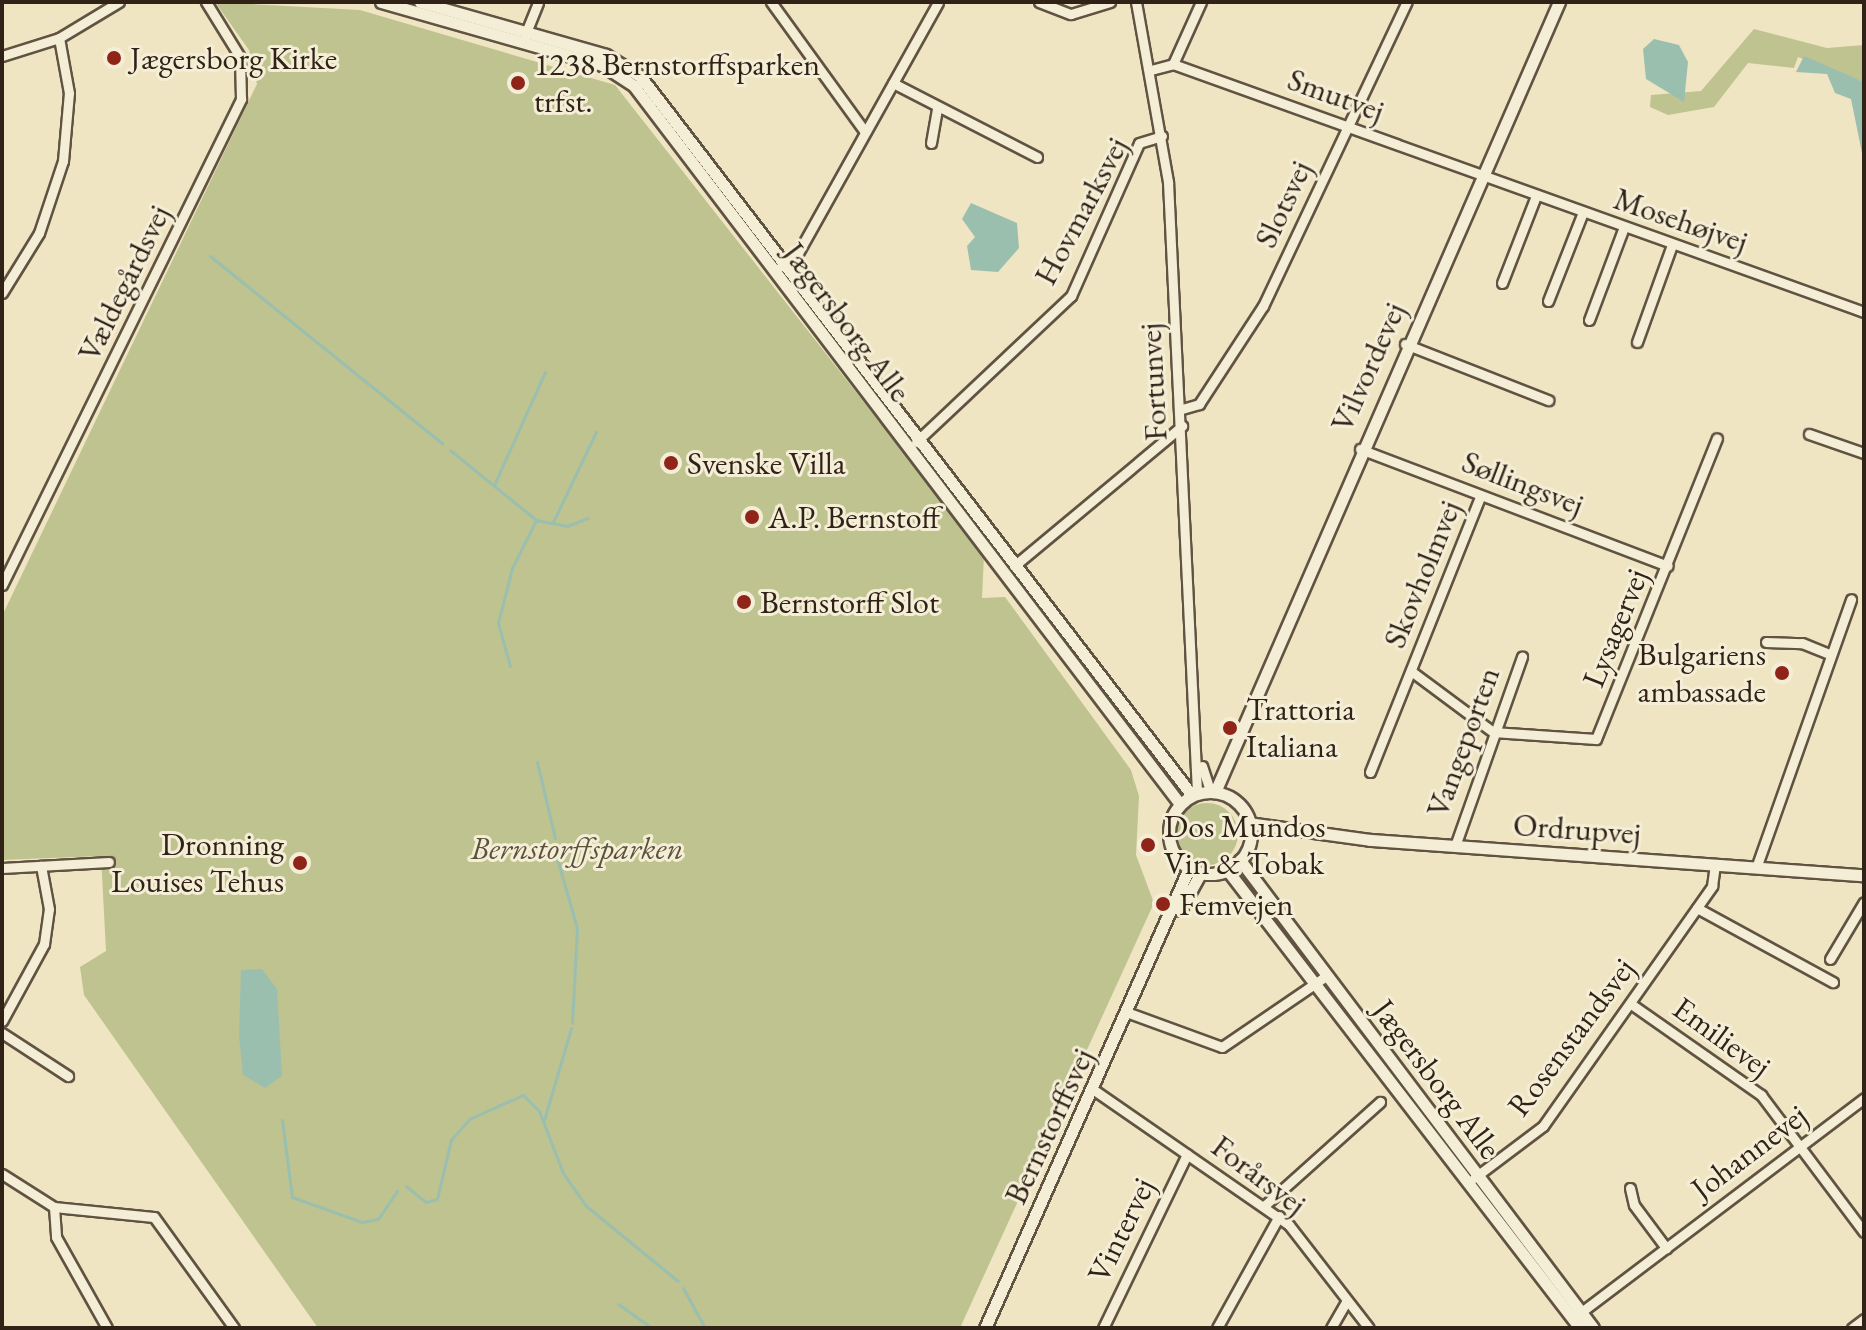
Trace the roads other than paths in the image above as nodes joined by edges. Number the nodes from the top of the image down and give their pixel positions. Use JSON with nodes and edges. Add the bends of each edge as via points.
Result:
{"nodes":[{"id":1,"x":119,"y":2,"type":"edge"},
{"id":2,"x":206,"y":2,"type":"edge"},
{"id":3,"x":381,"y":2,"type":"edge"},
{"id":4,"x":420,"y":2,"type":"edge"},
{"id":5,"x":538,"y":2,"type":"edge"},
{"id":6,"x":771,"y":2,"type":"edge"},
{"id":7,"x":938,"y":2,"type":"edge"},
{"id":8,"x":1039,"y":2,"type":"edge"},
{"id":9,"x":1110,"y":2,"type":"edge"},
{"id":10,"x":1136,"y":2,"type":"edge"},
{"id":11,"x":1201,"y":2,"type":"edge"},
{"id":12,"x":1407,"y":2,"type":"edge"},
{"id":13,"x":1559,"y":2,"type":"edge"},
{"id":14,"x":524,"y":37,"type":"junction"},
{"id":15,"x":59,"y":38,"type":"junction"},
{"id":16,"x":2,"y":56,"type":"edge"},
{"id":17,"x":1173,"y":64,"type":"junction"},
{"id":18,"x":1151,"y":70,"type":"junction"},
{"id":19,"x":893,"y":83,"type":"junction"},
{"id":20,"x":937,"y":108,"type":"junction"},
{"id":21,"x":1348,"y":127,"type":"junction"},
{"id":22,"x":865,"y":132,"type":"junction"},
{"id":23,"x":1162,"y":136,"type":"junction"},
{"id":24,"x":931,"y":143,"type":"dead end"},
{"id":25,"x":1037,"y":157,"type":"dead end"},
{"id":26,"x":1481,"y":176,"type":"junction"},
{"id":27,"x":1536,"y":196,"type":"junction"},
{"id":28,"x":1583,"y":212,"type":"junction"},
{"id":29,"x":1624,"y":227,"type":"junction"},
{"id":30,"x":1672,"y":245,"type":"junction"},
{"id":31,"x":780,"y":267,"type":"junction"},
{"id":32,"x":1502,"y":283,"type":"dead end"},
{"id":33,"x":2,"y":293,"type":"edge"},
{"id":34,"x":1548,"y":301,"type":"dead end"},
{"id":35,"x":1864,"y":312,"type":"edge"},
{"id":36,"x":1589,"y":320,"type":"dead end"},
{"id":37,"x":1637,"y":342,"type":"dead end"},
{"id":38,"x":1405,"y":344,"type":"junction"},
{"id":39,"x":1548,"y":400,"type":"dead end"},
{"id":40,"x":1182,"y":409,"type":"junction"},
{"id":41,"x":1182,"y":426,"type":"junction"},
{"id":42,"x":1809,"y":434,"type":"dead end"},
{"id":43,"x":1717,"y":438,"type":"dead end"},
{"id":44,"x":914,"y":444,"type":"junction"},
{"id":45,"x":1360,"y":449,"type":"junction"},
{"id":46,"x":1864,"y":453,"type":"edge"},
{"id":47,"x":1481,"y":495,"type":"junction"},
{"id":48,"x":1014,"y":566,"type":"junction"},
{"id":49,"x":1668,"y":566,"type":"junction"},
{"id":50,"x":2,"y":582,"type":"edge"},
{"id":51,"x":1851,"y":599,"type":"dead end"},
{"id":52,"x":1766,"y":642,"type":"dead end"},
{"id":53,"x":1831,"y":655,"type":"junction"},
{"id":54,"x":1522,"y":657,"type":"dead end"},
{"id":55,"x":1411,"y":671,"type":"junction"},
{"id":56,"x":1493,"y":732,"type":"junction"},
{"id":57,"x":1200,"y":763,"type":"junction"},
{"id":58,"x":1370,"y":772,"type":"dead end"},
{"id":59,"x":1194,"y":793,"type":"junction"},
{"id":60,"x":1217,"y":793,"type":"junction"},
{"id":61,"x":1180,"y":804,"type":"junction"},
{"id":62,"x":1248,"y":823,"type":"junction"},
{"id":63,"x":1287,"y":833,"type":"junction"},
{"id":64,"x":1249,"y":840,"type":"junction"},
{"id":65,"x":1455,"y":846,"type":"junction"},
{"id":66,"x":1240,"y":860,"type":"junction"},
{"id":67,"x":109,"y":862,"type":"dead end"},
{"id":68,"x":1715,"y":865,"type":"junction"},
{"id":69,"x":41,"y":866,"type":"junction"},
{"id":70,"x":2,"y":868,"type":"edge"},
{"id":71,"x":1189,"y":868,"type":"junction"},
{"id":72,"x":1756,"y":868,"type":"junction"},
{"id":73,"x":1228,"y":871,"type":"junction"},
{"id":74,"x":1200,"y":874,"type":"junction"},
{"id":75,"x":1864,"y":875,"type":"edge"},
{"id":76,"x":1864,"y":902,"type":"edge"},
{"id":77,"x":1697,"y":908,"type":"junction"},
{"id":78,"x":1160,"y":945,"type":"junction"},
{"id":79,"x":1830,"y":959,"type":"dead end"},
{"id":80,"x":1322,"y":979,"type":"junction"},
{"id":81,"x":1833,"y":982,"type":"dead end"},
{"id":82,"x":1631,"y":1004,"type":"junction"},
{"id":83,"x":1129,"y":1013,"type":"junction"},
{"id":84,"x":2,"y":1021,"type":"edge"},
{"id":85,"x":2,"y":1033,"type":"edge"},
{"id":86,"x":68,"y":1076,"type":"dead end"},
{"id":87,"x":1094,"y":1090,"type":"junction"},
{"id":88,"x":1864,"y":1098,"type":"edge"},
{"id":89,"x":1380,"y":1102,"type":"dead end"},
{"id":90,"x":1799,"y":1147,"type":"junction"},
{"id":91,"x":1187,"y":1154,"type":"junction"},
{"id":92,"x":2,"y":1174,"type":"edge"},
{"id":93,"x":1473,"y":1179,"type":"junction"},
{"id":94,"x":1630,"y":1188,"type":"dead end"},
{"id":95,"x":1264,"y":1206,"type":"junction"},
{"id":96,"x":54,"y":1207,"type":"junction"},
{"id":97,"x":1279,"y":1216,"type":"junction"},
{"id":98,"x":1864,"y":1232,"type":"edge"},
{"id":99,"x":1666,"y":1248,"type":"junction"},
{"id":100,"x":1347,"y":1300,"type":"junction"},
{"id":101,"x":1578,"y":1319,"type":"edge"},
{"id":102,"x":1864,"y":1319,"type":"edge"},
{"id":103,"x":107,"y":1328,"type":"edge"},
{"id":104,"x":234,"y":1328,"type":"edge"},
{"id":105,"x":985,"y":1328,"type":"edge"},
{"id":106,"x":1103,"y":1328,"type":"edge"},
{"id":107,"x":1217,"y":1328,"type":"edge"},
{"id":108,"x":1331,"y":1328,"type":"edge"},
{"id":109,"x":1369,"y":1328,"type":"edge"},
{"id":110,"x":1593,"y":1328,"type":"edge"},
{"id":111,"x":1852,"y":1328,"type":"edge"}],
"edges":[{"from":1,"to":15,"type":"street"},
{"from":2,"to":50,"type":"street","name":"Vældegårdsvej","via":[[240,57],[241,99]]},
{"from":3,"to":14,"type":"street","name":"Jægersborg Alle"},
{"from":4,"to":14,"type":"street","name":"Jægersborg Alle"},
{"from":5,"to":14,"type":"street"},
{"from":6,"to":22,"type":"street"},
{"from":7,"to":19,"type":"street"},
{"from":8,"to":9,"type":"street","via":[[1071,14]]},
{"from":10,"to":18,"type":"street","name":"Fortunvej"},
{"from":11,"to":17,"type":"street"},
{"from":12,"to":21,"type":"street","name":"Slotsvej"},
{"from":13,"to":26,"type":"street","name":"Vilvordevej"},
{"from":14,"to":31,"type":"street","name":"Jægersborg Alle","via":[[606,55],[640,76]]},
{"from":15,"to":16,"type":"street"},
{"from":15,"to":33,"type":"street","via":[[69,93],[63,161],[39,233]]},
{"from":17,"to":18,"type":"street"},
{"from":17,"to":21,"type":"street","name":"Smutvej"},
{"from":18,"to":23,"type":"street","name":"Fortunvej"},
{"from":19,"to":20,"type":"street"},
{"from":19,"to":22,"type":"street"},
{"from":20,"to":24,"type":"street"},
{"from":20,"to":25,"type":"street"},
{"from":21,"to":26,"type":"street","name":"Smutvej"},
{"from":21,"to":40,"type":"street","name":"Slotsvej","via":[[1263,306],[1199,404]]},
{"from":22,"to":31,"type":"street","via":[[798,253]]},
{"from":23,"to":40,"type":"street","name":"Fortunvej"},
{"from":23,"to":44,"type":"street","name":"Hovmarksvej","via":[[1139,143],[1071,296]]},
{"from":26,"to":27,"type":"street","name":"Mosehøjvej"},
{"from":26,"to":38,"type":"street","name":"Vilvordevej"},
{"from":27,"to":28,"type":"street","name":"Mosehøjvej"},
{"from":27,"to":32,"type":"street"},
{"from":28,"to":29,"type":"street","name":"Mosehøjvej"},
{"from":28,"to":34,"type":"street"},
{"from":29,"to":30,"type":"street","name":"Mosehøjvej"},
{"from":29,"to":36,"type":"street"},
{"from":30,"to":35,"type":"street","name":"Mosehøjvej"},
{"from":30,"to":37,"type":"street"},
{"from":31,"to":44,"type":"street","name":"Jægersborg Alle"},
{"from":38,"to":39,"type":"street"},
{"from":38,"to":45,"type":"street","name":"Vilvordevej"},
{"from":40,"to":41,"type":"street","name":"Fortunvej"},
{"from":41,"to":48,"type":"street"},
{"from":41,"to":57,"type":"street","name":"Fortunvej"},
{"from":42,"to":46,"type":"street"},
{"from":43,"to":49,"type":"street","name":"Lysagervej"},
{"from":44,"to":48,"type":"street","name":"Jægersborg Alle"},
{"from":44,"to":61,"type":"street","name":"Jægersborg Alle"},
{"from":45,"to":47,"type":"street","name":"Søllingsvej"},
{"from":45,"to":60,"type":"street","name":"Vilvordevej"},
{"from":47,"to":49,"type":"street","name":"Søllingsvej"},
{"from":47,"to":55,"type":"street","name":"Skovholmvej"},
{"from":48,"to":59,"type":"street","name":"Jægersborg Alle"},
{"from":49,"to":56,"type":"street","name":"Lysagervej","via":[[1596,739]]},
{"from":51,"to":53,"type":"street"},
{"from":52,"to":53,"type":"street","via":[[1802,643]]},
{"from":53,"to":72,"type":"street"},
{"from":54,"to":56,"type":"street","name":"Vangeporten"},
{"from":55,"to":56,"type":"street","name":"Skovholmvej"},
{"from":55,"to":58,"type":"street","name":"Skovholmvej"},
{"from":56,"to":65,"type":"street","name":"Vangeporten"},
{"from":57,"to":59,"type":"street","name":"Fortunvej"},
{"from":57,"to":60,"type":"street","name":"Fortunvej"},
{"from":59,"to":60,"type":"street"},
{"from":59,"to":61,"type":"street"},
{"from":60,"to":62,"type":"street"},
{"from":61,"to":71,"type":"street","via":[[1171,837]]},
{"from":62,"to":63,"type":"street","name":"Ordrupvej"},
{"from":62,"to":64,"type":"street"},
{"from":63,"to":64,"type":"street","name":"Ordrupvej"},
{"from":63,"to":65,"type":"street","name":"Ordrupvej"},
{"from":64,"to":66,"type":"street"},
{"from":65,"to":68,"type":"street","name":"Ordrupvej"},
{"from":66,"to":73,"type":"street"},
{"from":66,"to":80,"type":"street","name":"Jægersborg Alle"},
{"from":67,"to":69,"type":"street"},
{"from":68,"to":72,"type":"street","name":"Ordrupvej"},
{"from":68,"to":77,"type":"street","name":"Rosenstandsvej"},
{"from":69,"to":70,"type":"street"},
{"from":69,"to":84,"type":"street","via":[[49,909],[44,944]]},
{"from":71,"to":74,"type":"street"},
{"from":71,"to":78,"type":"street","name":"Bernstorffsvej"},
{"from":72,"to":75,"type":"street","name":"Ordrupvej"},
{"from":73,"to":74,"type":"street"},
{"from":73,"to":80,"type":"street","name":"Jægersborg Alle"},
{"from":74,"to":78,"type":"street","name":"Bernstorffsvej"},
{"from":76,"to":79,"type":"street"},
{"from":77,"to":81,"type":"street"},
{"from":77,"to":82,"type":"street","name":"Rosenstandsvej"},
{"from":78,"to":83,"type":"street","name":"Bernstorffsvej"},
{"from":80,"to":83,"type":"street","via":[[1222,1047]]},
{"from":80,"to":93,"type":"street","name":"Jægersborg Alle"},
{"from":82,"to":90,"type":"street","name":"Emilievej","via":[[1761,1095]]},
{"from":82,"to":93,"type":"street","name":"Rosenstandsvej","via":[[1543,1126]]},
{"from":83,"to":87,"type":"street","name":"Bernstorffsvej"},
{"from":85,"to":86,"type":"street"},
{"from":87,"to":91,"type":"street","name":"Forårsvej"},
{"from":87,"to":105,"type":"street","name":"Bernstorffsvej"},
{"from":88,"to":90,"type":"street","name":"Johannevej"},
{"from":89,"to":95,"type":"street","via":[[1363,1110]]},
{"from":90,"to":98,"type":"street","name":"Emilievej"},
{"from":90,"to":99,"type":"street","name":"Johannevej"},
{"from":91,"to":95,"type":"street","name":"Forårsvej"},
{"from":91,"to":106,"type":"street","name":"Vintervej"},
{"from":92,"to":96,"type":"street"},
{"from":93,"to":101,"type":"street","name":"Jægersborg Alle"},
{"from":94,"to":99,"type":"street","via":[[1634,1205]]},
{"from":95,"to":97,"type":"street","name":"Forårsvej"},
{"from":96,"to":103,"type":"street","via":[[56,1237]]},
{"from":96,"to":104,"type":"street","via":[[154,1217]]},
{"from":97,"to":100,"type":"street","name":"Forårsvej"},
{"from":97,"to":107,"type":"street"},
{"from":99,"to":101,"type":"street","name":"Johannevej"},
{"from":100,"to":108,"type":"street"},
{"from":100,"to":109,"type":"street","name":"Forårsvej"},
{"from":101,"to":110,"type":"street","name":"Jægersborg Alle"},
{"from":102,"to":111,"type":"street"}]}
